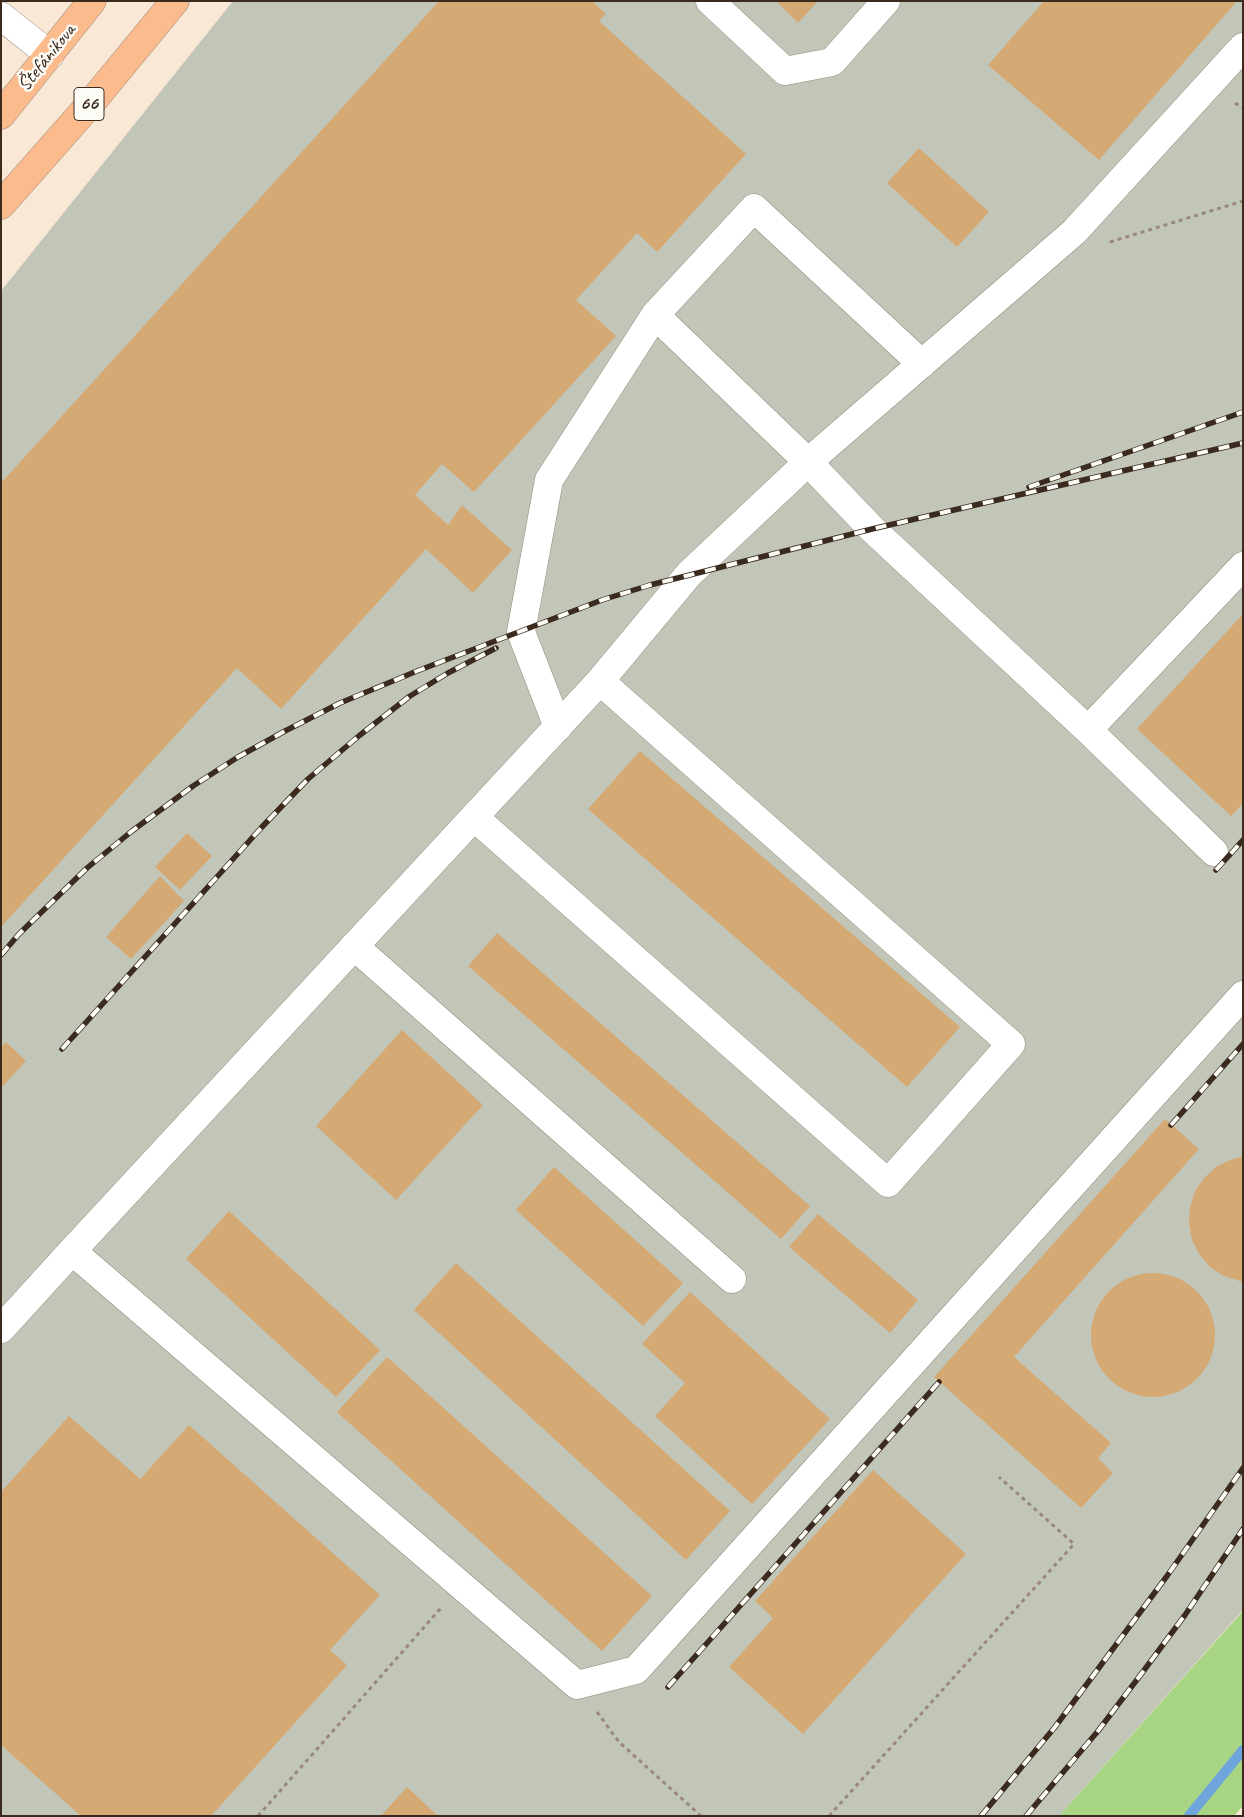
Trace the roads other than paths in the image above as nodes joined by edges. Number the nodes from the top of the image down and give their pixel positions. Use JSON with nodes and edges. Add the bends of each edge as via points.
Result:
{"nodes":[{"id":1,"x":92,"y":1,"type":"edge"},
{"id":2,"x":175,"y":1,"type":"edge"},
{"id":3,"x":710,"y":1,"type":"edge"},
{"id":4,"x":886,"y":1,"type":"edge"},
{"id":5,"x":1,"y":16,"type":"edge"},
{"id":6,"x":1243,"y":48,"type":"edge"},
{"id":7,"x":50,"y":55,"type":"junction"},
{"id":8,"x":5,"y":104,"type":"edge"},
{"id":9,"x":1,"y":205,"type":"edge"},
{"id":10,"x":655,"y":315,"type":"junction"},
{"id":11,"x":922,"y":364,"type":"junction"},
{"id":12,"x":808,"y":462,"type":"junction"},
{"id":13,"x":1243,"y":566,"type":"edge"},
{"id":14,"x":600,"y":681,"type":"junction"},
{"id":15,"x":558,"y":727,"type":"junction"},
{"id":16,"x":1088,"y":730,"type":"junction"},
{"id":17,"x":474,"y":817,"type":"junction"},
{"id":18,"x":1214,"y":852,"type":"dead end"},
{"id":19,"x":354,"y":946,"type":"junction"},
{"id":20,"x":1243,"y":995,"type":"edge"},
{"id":21,"x":72,"y":1251,"type":"junction"},
{"id":22,"x":732,"y":1279,"type":"dead end"},
{"id":23,"x":1,"y":1329,"type":"edge"}],
"edges":[{"from":1,"to":7,"type":"main road","name":"Štefánikova"},
{"from":2,"to":9,"type":"main road","number":"66"},
{"from":3,"to":4,"type":"lane","via":[[785,71],[832,62]]},
{"from":5,"to":7,"type":"lane"},
{"from":6,"to":11,"type":"lane","via":[[1074,232]]},
{"from":7,"to":8,"type":"main road","name":"Štefánikova"},
{"from":10,"to":11,"type":"lane","via":[[754,208]]},
{"from":10,"to":12,"type":"lane"},
{"from":10,"to":15,"type":"lane","via":[[549,480],[521,632]]},
{"from":11,"to":12,"type":"lane"},
{"from":12,"to":14,"type":"lane","via":[[690,574]]},
{"from":12,"to":16,"type":"lane","via":[[872,529]]},
{"from":13,"to":16,"type":"lane"},
{"from":14,"to":15,"type":"lane"},
{"from":14,"to":17,"type":"lane","via":[[1011,1044],[888,1182]]},
{"from":15,"to":17,"type":"lane"},
{"from":16,"to":18,"type":"lane"},
{"from":17,"to":19,"type":"lane"},
{"from":19,"to":21,"type":"lane"},
{"from":19,"to":22,"type":"lane"},
{"from":20,"to":21,"type":"lane","via":[[636,1670],[577,1685]]},
{"from":21,"to":23,"type":"lane"}]}
